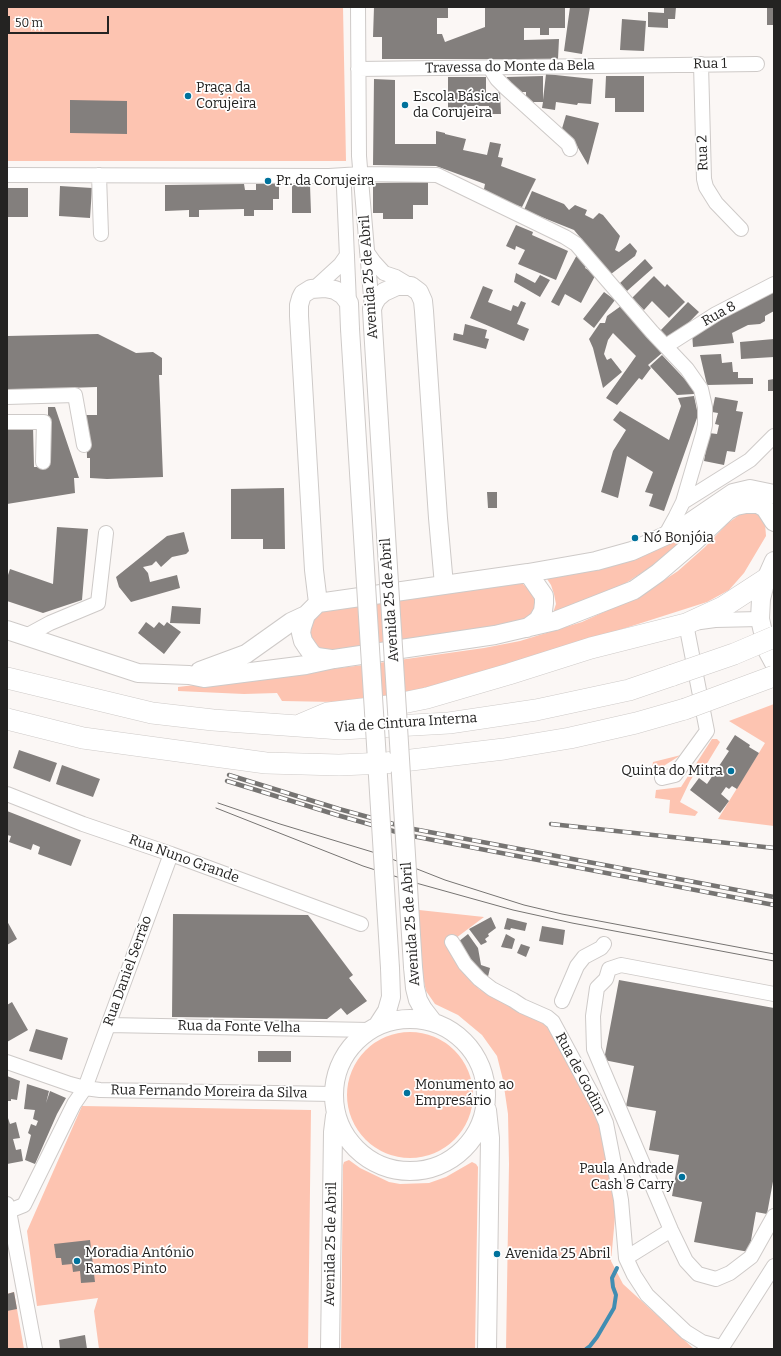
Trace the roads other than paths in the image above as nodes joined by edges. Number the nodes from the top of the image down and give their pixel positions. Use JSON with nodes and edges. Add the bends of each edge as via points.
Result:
{"nodes":[{"id":1,"x":358,"y":7,"type":"edge"},
{"id":2,"x":701,"y":64,"type":"junction"},
{"id":3,"x":757,"y":64,"type":"dead end"},
{"id":4,"x":662,"y":65,"type":"joint"},
{"id":5,"x":490,"y":68,"type":"junction"},
{"id":6,"x":358,"y":69,"type":"junction"},
{"id":7,"x":570,"y":149,"type":"dead end"},
{"id":8,"x":360,"y":174,"type":"junction"},
{"id":9,"x":7,"y":175,"type":"edge"},
{"id":10,"x":99,"y":175,"type":"junction"},
{"id":11,"x":342,"y":176,"type":"junction"},
{"id":12,"x":741,"y":229,"type":"dead end"},
{"id":13,"x":101,"y":234,"type":"dead end"},
{"id":14,"x":367,"y":252,"type":"junction"},
{"id":15,"x":346,"y":255,"type":"junction"},
{"id":16,"x":774,"y":284,"type":"edge"},
{"id":17,"x":411,"y":286,"type":"junction"},
{"id":18,"x":316,"y":288,"type":"junction"},
{"id":19,"x":349,"y":304,"type":"junction"},
{"id":20,"x":372,"y":309,"type":"junction"},
{"id":21,"x":666,"y":346,"type":"junction"},
{"id":22,"x":7,"y":396,"type":"edge"},
{"id":23,"x":7,"y":422,"type":"edge"},
{"id":24,"x":774,"y":436,"type":"edge"},
{"id":25,"x":84,"y":445,"type":"dead end"},
{"id":26,"x":43,"y":462,"type":"dead end"},
{"id":27,"x":774,"y":494,"type":"edge"},
{"id":28,"x":682,"y":502,"type":"junction"},
{"id":29,"x":774,"y":522,"type":"edge"},
{"id":30,"x":106,"y":533,"type":"dead end"},
{"id":31,"x":665,"y":536,"type":"junction"},
{"id":32,"x":770,"y":570,"type":"edge"},
{"id":33,"x":528,"y":573,"type":"junction"},
{"id":34,"x":444,"y":585,"type":"junction"},
{"id":35,"x":312,"y":609,"type":"junction"},
{"id":36,"x":760,"y":619,"type":"junction"},
{"id":37,"x":686,"y":624,"type":"junction"},
{"id":38,"x":526,"y":629,"type":"junction"},
{"id":39,"x":7,"y":630,"type":"edge"},
{"id":40,"x":26,"y":636,"type":"junction"},
{"id":41,"x":774,"y":637,"type":"edge"},
{"id":42,"x":334,"y":659,"type":"junction"},
{"id":43,"x":774,"y":663,"type":"edge"},
{"id":44,"x":189,"y":676,"type":"junction"},
{"id":45,"x":774,"y":676,"type":"edge"},
{"id":46,"x":7,"y":678,"type":"edge"},
{"id":47,"x":7,"y":719,"type":"edge"},
{"id":48,"x":299,"y":725,"type":"junction"},
{"id":49,"x":662,"y":778,"type":"dead end"},
{"id":50,"x":7,"y":794,"type":"edge"},
{"id":51,"x":171,"y":854,"type":"junction"},
{"id":52,"x":361,"y":924,"type":"dead end"},
{"id":53,"x":452,"y":942,"type":"dead end"},
{"id":54,"x":604,"y":944,"type":"dead end"},
{"id":55,"x":774,"y":994,"type":"edge"},
{"id":56,"x":562,"y":1001,"type":"dead end"},
{"id":57,"x":433,"y":1022,"type":"junction"},
{"id":58,"x":108,"y":1025,"type":"junction"},
{"id":59,"x":374,"y":1027,"type":"junction"},
{"id":60,"x":7,"y":1062,"type":"edge"},
{"id":61,"x":85,"y":1088,"type":"junction"},
{"id":62,"x":334,"y":1094,"type":"junction"},
{"id":63,"x":486,"y":1100,"type":"junction"},
{"id":64,"x":335,"y":1115,"type":"junction"},
{"id":65,"x":8,"y":1208,"type":"edge"},
{"id":66,"x":774,"y":1216,"type":"edge"},
{"id":67,"x":671,"y":1230,"type":"junction"},
{"id":68,"x":626,"y":1258,"type":"junction"},
{"id":69,"x":774,"y":1266,"type":"edge"},
{"id":70,"x":722,"y":1348,"type":"edge"},
{"id":71,"x":35,"y":1349,"type":"edge"},
{"id":72,"x":330,"y":1349,"type":"edge"},
{"id":73,"x":487,"y":1349,"type":"edge"}],
"edges":[{"from":1,"to":6,"type":"street"},
{"from":2,"to":3,"type":"street","name":"Rua 1"},
{"from":2,"to":4,"type":"street","name":"Rua 1"},
{"from":2,"to":12,"type":"street","name":"Rua 2","via":[[706,187],[716,203]]},
{"from":4,"to":5,"type":"street","name":"Travessa do Monte da Bela"},
{"from":5,"to":6,"type":"street","name":"Travessa do Monte da Bela"},
{"from":5,"to":7,"type":"street","via":[[497,79],[568,144]]},
{"from":6,"to":8,"type":"street"},
{"from":8,"to":11,"type":"street"},
{"from":8,"to":14,"type":"street","name":"Avenida 25 de Abril"},
{"from":8,"to":21,"type":"street","via":[[437,174],[565,237],[576,244]]},
{"from":9,"to":10,"type":"street"},
{"from":10,"to":11,"type":"street"},
{"from":10,"to":13,"type":"street"},
{"from":11,"to":15,"type":"street","name":"Avenida 25 de Abril"},
{"from":14,"to":17,"type":"street","via":[[384,273]]},
{"from":14,"to":20,"type":"street","name":"Avenida 25 de Abril"},
{"from":15,"to":18,"type":"street","via":[[340,265]]},
{"from":15,"to":19,"type":"street","name":"Avenida 25 de Abril"},
{"from":16,"to":21,"type":"street","name":"Rua 8","via":[[716,314]]},
{"from":17,"to":20,"type":"main road","via":[[397,286],[388,290],[377,298]]},
{"from":17,"to":34,"type":"main road","via":[[422,296],[424,311]]},
{"from":18,"to":19,"type":"main road","via":[[335,290],[343,295]]},
{"from":18,"to":35,"type":"main road","via":[[307,290],[301,298],[298,316],[314,570]]},
{"from":19,"to":59,"type":"main road","name":"Avenida 25 de Abril","bridge":true,"via":[[390,968],[391,997],[387,1012]]},
{"from":20,"to":57,"type":"main road","name":"Avenida 25 de Abril","bridge":true,"via":[[413,967],[418,1000]]},
{"from":21,"to":28,"type":"street","via":[[697,382],[705,407],[704,429]]},
{"from":22,"to":25,"type":"street","via":[[75,395]]},
{"from":23,"to":26,"type":"street","via":[[44,422]]},
{"from":24,"to":28,"type":"street","via":[[750,460]]},
{"from":27,"to":31,"type":"main road","via":[[750,490],[732,493],[686,525]]},
{"from":28,"to":31,"type":"street"},
{"from":29,"to":38,"type":"main road","via":[[765,508],[758,504],[736,506],[728,510],[658,573],[634,590],[555,622]]},
{"from":30,"to":40,"type":"street","via":[[98,604],[50,623]]},
{"from":31,"to":33,"type":"main road","via":[[614,556]]},
{"from":32,"to":36,"type":"main road","via":[[761,599]]},
{"from":32,"to":37,"type":"highway","via":[[723,607]]},
{"from":33,"to":34,"type":"main road"},
{"from":33,"to":38,"type":"main road","via":[[544,596],[544,603],[538,620]]},
{"from":34,"to":35,"type":"main road"},
{"from":35,"to":42,"type":"main road","via":[[302,627],[303,641],[317,657]]},
{"from":35,"to":44,"type":"main road","via":[[246,654]]},
{"from":36,"to":37,"type":"street","via":[[715,620]]},
{"from":36,"to":43,"type":"main road","via":[[767,650]]},
{"from":37,"to":48,"type":"highway","via":[[591,648],[427,698],[388,706],[328,713]]},
{"from":37,"to":49,"type":"street","via":[[708,731],[675,775]]},
{"from":38,"to":42,"type":"main road"},
{"from":39,"to":40,"type":"main road"},
{"from":40,"to":44,"type":"main road","via":[[138,673]]},
{"from":41,"to":48,"type":"highway","name":"Via de Cintura Interna","bridge":true,"via":[[734,654],[629,690],[536,710],[450,723],[341,729]]},
{"from":42,"to":44,"type":"main road","via":[[204,678]]},
{"from":45,"to":47,"type":"highway","bridge":true,"via":[[684,709],[570,738],[504,749],[386,763],[266,763],[83,738]]},
{"from":46,"to":48,"type":"highway","name":"Via de Cintura Interna","via":[[152,713],[213,720]]},
{"from":50,"to":51,"type":"street","name":"Rua Nuno Grande","via":[[83,824]]},
{"from":51,"to":52,"type":"street","name":"Rua Nuno Grande"},
{"from":51,"to":58,"type":"street","name":"Rua Daniel Serrão"},
{"from":53,"to":68,"type":"street","name":"Rua de Godim","via":[[471,972],[485,984],[522,1006],[555,1019],[606,1123],[621,1200]]},
{"from":54,"to":56,"type":"street","via":[[584,957],[577,966]]},
{"from":55,"to":67,"type":"street","via":[[621,965],[609,969],[606,980],[597,988],[593,1016],[594,1049]]},
{"from":57,"to":59,"type":"main road","via":[[415,1018],[396,1019]]},
{"from":57,"to":63,"type":"main road","via":[[452,1031],[467,1044],[478,1061],[485,1080]]},
{"from":58,"to":59,"type":"street","name":"Rua da Fonte Velha"},
{"from":58,"to":61,"type":"street","name":"Rua Daniel Serrão"},
{"from":59,"to":62,"type":"main road","via":[[347,1051],[338,1070]]},
{"from":60,"to":61,"type":"street","name":"Rua Fernando Moreira da Silva"},
{"from":61,"to":62,"type":"street","name":"Rua Fernando Moreira da Silva","via":[[108,1091]]},
{"from":61,"to":65,"type":"street","via":[[74,1104],[24,1205]]},
{"from":62,"to":64,"type":"main road"},
{"from":63,"to":64,"type":"main road","via":[[481,1122],[471,1140],[456,1156],[437,1167],[415,1171],[394,1170],[373,1162],[356,1149],[343,1132]]},
{"from":63,"to":73,"type":"main road","via":[[490,1138]]},
{"from":64,"to":72,"type":"main road","name":"Avenida 25 de Abril","via":[[332,1155]]},
{"from":65,"to":71,"type":"street"},
{"from":66,"to":67,"type":"street","via":[[751,1257],[730,1273],[716,1279],[698,1274],[686,1261]]},
{"from":67,"to":68,"type":"street"},
{"from":68,"to":70,"type":"street","name":"Rua de Godim","via":[[647,1295],[702,1342]]},
{"from":69,"to":70,"type":"street"}]}
